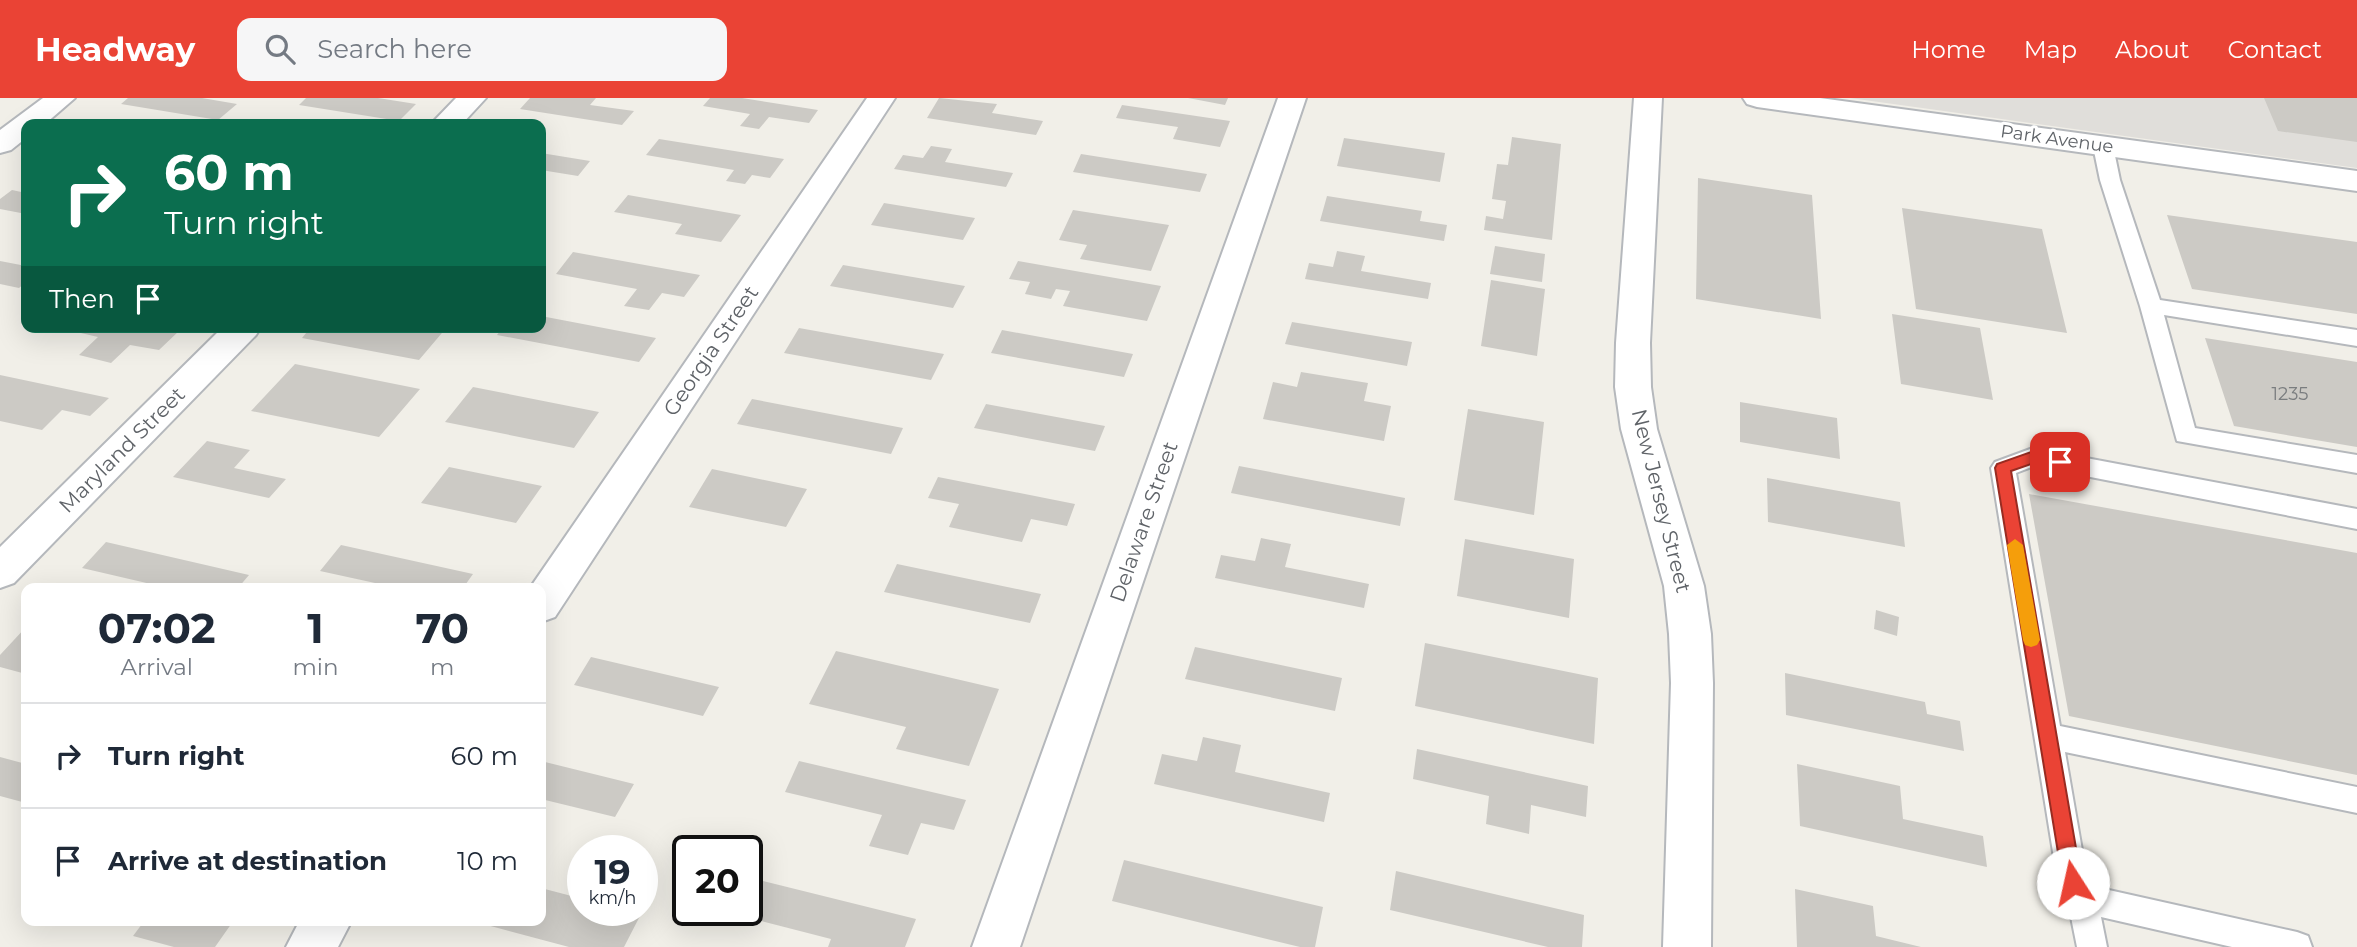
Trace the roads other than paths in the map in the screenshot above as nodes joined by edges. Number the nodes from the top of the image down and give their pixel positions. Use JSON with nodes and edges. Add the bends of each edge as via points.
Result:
{"nodes":[{"id":1,"x":61,"y":98,"type":"edge"},
{"id":2,"x":472,"y":98,"type":"edge"},
{"id":3,"x":881,"y":98,"type":"edge"},
{"id":4,"x":1292,"y":98,"type":"edge"},
{"id":5,"x":1648,"y":98,"type":"edge"},
{"id":6,"x":1757,"y":98,"type":"edge"},
{"id":7,"x":33,"y":119,"type":"edge"},
{"id":8,"x":451,"y":119,"type":"edge"},
{"id":9,"x":21,"y":128,"type":"edge"},
{"id":10,"x":0,"y":144,"type":"edge"},
{"id":11,"x":2102,"y":146,"type":"junction"},
{"id":12,"x":2357,"y":181,"type":"edge"},
{"id":13,"x":2151,"y":306,"type":"junction"},
{"id":14,"x":238,"y":333,"type":"edge"},
{"id":15,"x":2357,"y":338,"type":"edge"},
{"id":16,"x":2357,"y":464,"type":"edge"},
{"id":17,"x":2357,"y":519,"type":"edge"},
{"id":18,"x":0,"y":572,"type":"edge"},
{"id":19,"x":546,"y":597,"type":"edge"},
{"id":20,"x":2047,"y":737,"type":"junction"},
{"id":21,"x":2357,"y":800,"type":"edge"},
{"id":22,"x":2082,"y":898,"type":"junction"},
{"id":23,"x":324,"y":926,"type":"edge"},
{"id":24,"x":310,"y":947,"type":"edge"},
{"id":25,"x":996,"y":947,"type":"edge"},
{"id":26,"x":1687,"y":947,"type":"edge"},
{"id":27,"x":2092,"y":947,"type":"edge"},
{"id":28,"x":2297,"y":947,"type":"edge"}],
"edges":[{"from":1,"to":7,"type":"street"},
{"from":2,"to":8,"type":"street"},
{"from":3,"to":19,"type":"street","name":"Georgia Street"},
{"from":4,"to":25,"type":"street","name":"Delaware Street"},
{"from":5,"to":26,"type":"street","name":"New Jersey Street","via":[[1633,387],[1639,429],[1684,586],[1690,634]]},
{"from":6,"to":11,"type":"street","name":"Park Avenue"},
{"from":9,"to":10,"type":"street"},
{"from":11,"to":12,"type":"street","name":"Park Avenue"},
{"from":11,"to":13,"type":"lane"},
{"from":13,"to":15,"type":"lane"},
{"from":13,"to":16,"type":"lane","via":[[2185,435]]},
{"from":14,"to":18,"type":"street","name":"Maryland Street"},
{"from":17,"to":20,"type":"lane","via":[[2034,457],[2003,468]]},
{"from":20,"to":21,"type":"lane"},
{"from":20,"to":22,"type":"lane","via":[[2073,883]]},
{"from":22,"to":27,"type":"lane"},
{"from":22,"to":28,"type":"lane"},
{"from":23,"to":24,"type":"street"}]}
